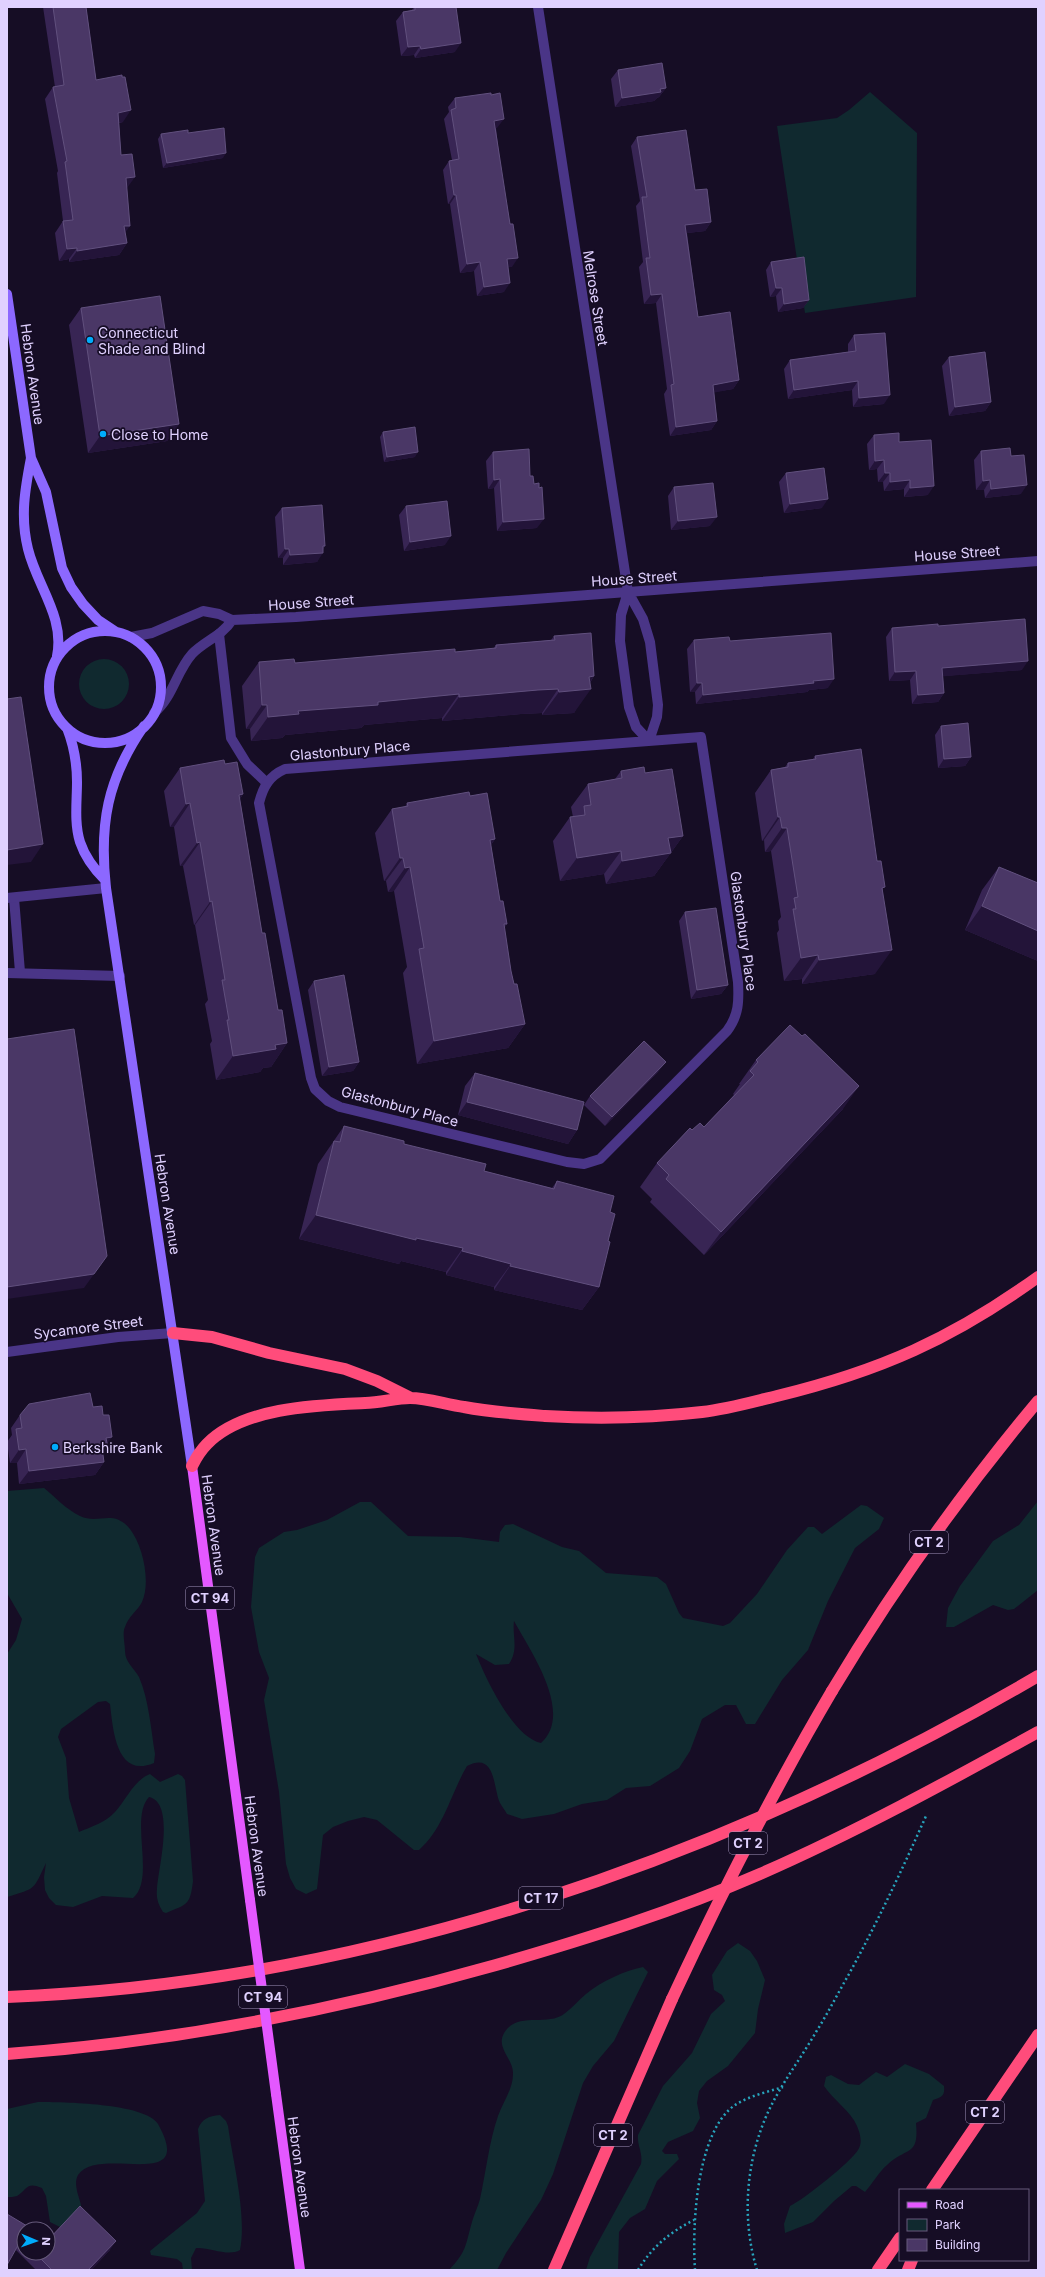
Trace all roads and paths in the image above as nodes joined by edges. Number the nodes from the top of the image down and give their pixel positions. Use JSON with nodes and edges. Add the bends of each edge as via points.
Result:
{"nodes":[{"id":1,"x":538,"y":7,"type":"edge"},
{"id":2,"x":7,"y":294,"type":"edge"},
{"id":3,"x":31,"y":458,"type":"junction"},
{"id":4,"x":1038,"y":561,"type":"edge"},
{"id":5,"x":628,"y":592,"type":"junction"},
{"id":6,"x":232,"y":620,"type":"junction"},
{"id":7,"x":116,"y":632,"type":"junction"},
{"id":8,"x":219,"y":634,"type":"junction"},
{"id":9,"x":131,"y":638,"type":"junction"},
{"id":10,"x":56,"y":660,"type":"junction"},
{"id":11,"x":154,"y":713,"type":"junction"},
{"id":12,"x":66,"y":726,"type":"junction"},
{"id":13,"x":144,"y":726,"type":"junction"},
{"id":14,"x":649,"y":741,"type":"junction"},
{"id":15,"x":267,"y":783,"type":"junction"},
{"id":16,"x":106,"y":884,"type":"junction"},
{"id":17,"x":11,"y":898,"type":"edge"},
{"id":18,"x":20,"y":972,"type":"junction"},
{"id":19,"x":7,"y":973,"type":"edge"},
{"id":20,"x":120,"y":976,"type":"junction"},
{"id":21,"x":1038,"y":1277,"type":"edge"},
{"id":22,"x":173,"y":1333,"type":"junction"},
{"id":23,"x":7,"y":1352,"type":"edge"},
{"id":24,"x":411,"y":1398,"type":"junction"},
{"id":25,"x":1038,"y":1401,"type":"edge"},
{"id":26,"x":192,"y":1466,"type":"junction"},
{"id":27,"x":1038,"y":1676,"type":"edge"},
{"id":28,"x":1038,"y":1732,"type":"edge"},
{"id":29,"x":939,"y":1787,"type":"junction"},
{"id":30,"x":7,"y":1997,"type":"edge"},
{"id":31,"x":1038,"y":2035,"type":"edge"},
{"id":32,"x":7,"y":2054,"type":"edge"},
{"id":33,"x":783,"y":2087,"type":"junction"},
{"id":34,"x":934,"y":2189,"type":"edge"},
{"id":35,"x":694,"y":2220,"type":"junction"},
{"id":36,"x":899,"y":2239,"type":"edge"},
{"id":37,"x":300,"y":2270,"type":"edge"},
{"id":38,"x":554,"y":2270,"type":"edge"},
{"id":39,"x":638,"y":2270,"type":"edge"},
{"id":40,"x":695,"y":2270,"type":"edge"},
{"id":41,"x":757,"y":2270,"type":"edge"},
{"id":42,"x":878,"y":2270,"type":"edge"}],
"edges":[{"from":1,"to":5,"type":"street","name":"Melrose Street"},
{"from":2,"to":3,"type":"main road","name":"Hebron Avenue"},
{"from":3,"to":7,"type":"main road","name":"Hebron Avenue","via":[[46,492],[58,554],[71,587],[98,620]]},
{"from":3,"to":10,"type":"main road","name":"Hebron Avenue","via":[[23,497],[24,528],[33,568],[56,620],[59,633]]},
{"from":4,"to":5,"type":"street","name":"House Street"},
{"from":5,"to":6,"type":"street","name":"House Street","via":[[334,615]]},
{"from":5,"to":14,"type":"street","via":[[643,620],[650,642],[658,705]]},
{"from":5,"to":14,"type":"street","via":[[621,615],[620,641],[629,707],[636,727]]},
{"from":6,"to":8,"type":"street"},
{"from":6,"to":9,"type":"street","name":"House Street","via":[[215,613],[199,612],[152,633]]},
{"from":7,"to":9,"type":"main road"},
{"from":7,"to":10,"type":"main road","via":[[100,631],[81,636],[65,648]]},
{"from":8,"to":11,"type":"street","via":[[191,656],[173,689]]},
{"from":8,"to":15,"type":"street","via":[[231,738],[247,764]]},
{"from":9,"to":11,"type":"main road","via":[[149,653],[160,674],[160,698]]},
{"from":10,"to":12,"type":"main road","via":[[49,683],[50,699],[56,714]]},
{"from":11,"to":13,"type":"main road"},
{"from":12,"to":13,"type":"main road","via":[[79,736],[101,742],[125,739]]},
{"from":12,"to":16,"type":"main road","via":[[76,760],[77,829],[80,842]]},
{"from":13,"to":16,"type":"main road","name":"Hebron Avenue","via":[[123,760],[108,800],[103,839]]},
{"from":14,"to":15,"type":"street","name":"Glastonbury Place","via":[[285,769],[275,773]]},
{"from":14,"to":15,"type":"street","name":"Glastonbury Place","via":[[701,737],[739,1000],[736,1019],[727,1031],[600,1159],[584,1164],[340,1107],[328,1101],[315,1089],[259,803],[263,787]]},
{"from":16,"to":17,"type":"street"},
{"from":16,"to":20,"type":"main road","name":"Hebron Avenue"},
{"from":17,"to":18,"type":"street"},
{"from":18,"to":19,"type":"street"},
{"from":18,"to":20,"type":"street"},
{"from":20,"to":22,"type":"main road","name":"Hebron Avenue"},
{"from":21,"to":24,"type":"highway","via":[[986,1314],[906,1356],[831,1382],[726,1408],[674,1415],[575,1417],[493,1411]]},
{"from":22,"to":23,"type":"street","name":"Sycamore Street","via":[[118,1337]]},
{"from":22,"to":24,"type":"highway","via":[[212,1337],[269,1353],[345,1369]]},
{"from":22,"to":26,"type":"main road","name":"Hebron Avenue","number":"CT 94"},
{"from":24,"to":26,"type":"highway","via":[[309,1406],[252,1419],[226,1430],[211,1440]]},
{"from":25,"to":38,"type":"highway","number":"CT 2","bridge":true,"via":[[964,1494],[912,1566],[832,1691],[782,1778],[734,1869],[672,1999]]},
{"from":26,"to":37,"type":"main road","name":"Hebron Avenue","number":"CT 94","bridge":true},
{"from":27,"to":30,"type":"highway","number":"CT 17","via":[[904,1750],[824,1789],[663,1856],[519,1906],[375,1946],[258,1970],[112,1990]]},
{"from":28,"to":29,"type":"highway"},
{"from":29,"to":32,"type":"highway","via":[[838,1839],[678,1907],[506,1962],[374,1997],[284,2016],[130,2041]]},
{"from":29,"to":33,"type":"path","via":[[862,1950]]},
{"from":31,"to":34,"type":"highway","number":"CT 2"},
{"from":33,"to":35,"type":"path","via":[[745,2099],[733,2106],[718,2124],[704,2162]]},
{"from":33,"to":41,"type":"path","via":[[769,2110],[758,2138],[751,2167],[748,2197],[749,2228]]},
{"from":35,"to":39,"type":"path","via":[[677,2228],[662,2240]]},
{"from":35,"to":40,"type":"path"},
{"from":36,"to":42,"type":"highway"}]}
